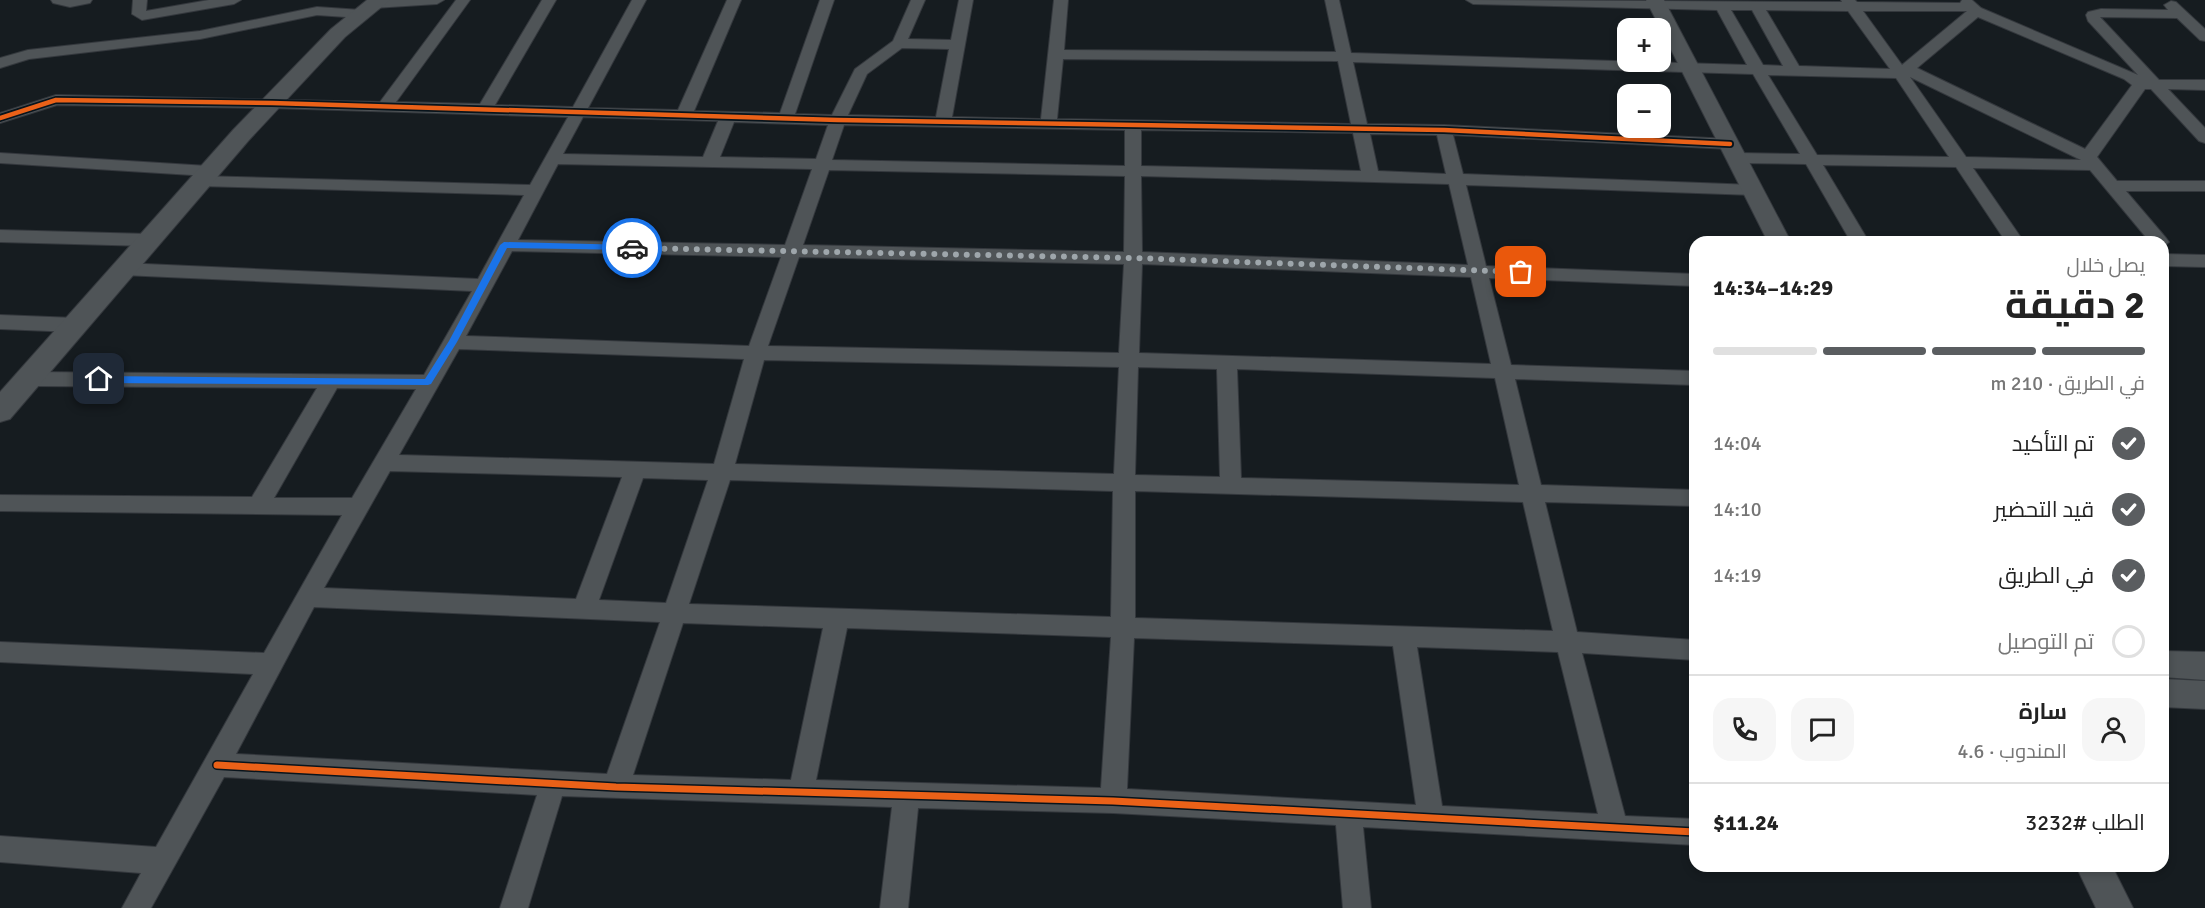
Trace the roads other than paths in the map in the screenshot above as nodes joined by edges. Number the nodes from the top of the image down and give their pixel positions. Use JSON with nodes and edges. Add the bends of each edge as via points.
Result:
{"nodes":[{"id":1,"x":58,"y":0,"type":"edge"},
{"id":2,"x":86,"y":0,"type":"edge"},
{"id":3,"x":140,"y":0,"type":"edge"},
{"id":4,"x":234,"y":0,"type":"edge"},
{"id":5,"x":437,"y":0,"type":"edge"},
{"id":6,"x":463,"y":0,"type":"edge"},
{"id":7,"x":549,"y":0,"type":"edge"},
{"id":8,"x":639,"y":0,"type":"edge"},
{"id":9,"x":734,"y":0,"type":"edge"},
{"id":10,"x":826,"y":0,"type":"edge"},
{"id":11,"x":918,"y":0,"type":"edge"},
{"id":12,"x":960,"y":0,"type":"edge"},
{"id":13,"x":1061,"y":0,"type":"edge"},
{"id":14,"x":1332,"y":0,"type":"edge"},
{"id":15,"x":1473,"y":0,"type":"edge"},
{"id":16,"x":2166,"y":0,"type":"edge"},
{"id":17,"x":1657,"y":2,"type":"edge"},
{"id":18,"x":1755,"y":3,"type":"edge"},
{"id":19,"x":1850,"y":3,"type":"edge"},
{"id":20,"x":372,"y":6,"type":"edge"},
{"id":21,"x":1722,"y":6,"type":"junction"},
{"id":22,"x":1970,"y":6,"type":"edge"},
{"id":23,"x":2181,"y":15,"type":"junction"},
{"id":24,"x":2205,"y":37,"type":"edge"},
{"id":25,"x":899,"y":43,"type":"junction"},
{"id":26,"x":957,"y":45,"type":"junction"},
{"id":27,"x":1058,"y":54,"type":"junction"},
{"id":28,"x":1345,"y":57,"type":"junction"},
{"id":29,"x":0,"y":63,"type":"edge"},
{"id":30,"x":1692,"y":68,"type":"junction"},
{"id":31,"x":1756,"y":69,"type":"junction"},
{"id":32,"x":1794,"y":70,"type":"junction"},
{"id":33,"x":1904,"y":71,"type":"junction"},
{"id":34,"x":2149,"y":84,"type":"junction"},
{"id":35,"x":2205,"y":85,"type":"edge"},
{"id":36,"x":272,"y":103,"type":"junction"},
{"id":37,"x":384,"y":107,"type":"junction"},
{"id":38,"x":485,"y":109,"type":"junction"},
{"id":39,"x":580,"y":111,"type":"junction"},
{"id":40,"x":684,"y":115,"type":"junction"},
{"id":41,"x":728,"y":116,"type":"junction"},
{"id":42,"x":0,"y":118,"type":"edge"},
{"id":43,"x":786,"y":118,"type":"junction"},
{"id":44,"x":838,"y":120,"type":"junction"},
{"id":45,"x":943,"y":120,"type":"junction"},
{"id":46,"x":1049,"y":122,"type":"junction"},
{"id":47,"x":1133,"y":124,"type":"junction"},
{"id":48,"x":1362,"y":128,"type":"junction"},
{"id":49,"x":1444,"y":130,"type":"junction"},
{"id":50,"x":2205,"y":138,"type":"edge"},
{"id":51,"x":1734,"y":151,"type":"junction"},
{"id":52,"x":0,"y":158,"type":"edge"},
{"id":53,"x":552,"y":159,"type":"junction"},
{"id":54,"x":1813,"y":160,"type":"junction"},
{"id":55,"x":2091,"y":161,"type":"junction"},
{"id":56,"x":709,"y":163,"type":"junction"},
{"id":57,"x":1962,"y":164,"type":"junction"},
{"id":58,"x":822,"y":166,"type":"junction"},
{"id":59,"x":1133,"y":171,"type":"junction"},
{"id":60,"x":203,"y":176,"type":"junction"},
{"id":61,"x":1371,"y":176,"type":"junction"},
{"id":62,"x":1456,"y":180,"type":"junction"},
{"id":63,"x":2113,"y":186,"type":"junction"},
{"id":64,"x":2205,"y":186,"type":"edge"},
{"id":65,"x":534,"y":190,"type":"junction"},
{"id":66,"x":1754,"y":190,"type":"junction"},
{"id":67,"x":0,"y":236,"type":"edge"},
{"id":68,"x":1777,"y":236,"type":"edge"},
{"id":69,"x":1857,"y":236,"type":"edge"},
{"id":70,"x":2011,"y":236,"type":"edge"},
{"id":71,"x":2156,"y":236,"type":"edge"},
{"id":72,"x":148,"y":240,"type":"junction"},
{"id":73,"x":504,"y":245,"type":"junction"},
{"id":74,"x":790,"y":251,"type":"junction"},
{"id":75,"x":1133,"y":258,"type":"junction"},
{"id":76,"x":2170,"y":260,"type":"edge"},
{"id":77,"x":2205,"y":261,"type":"edge"},
{"id":78,"x":123,"y":269,"type":"junction"},
{"id":79,"x":1477,"y":270,"type":"junction"},
{"id":80,"x":1689,"y":279,"type":"edge"},
{"id":81,"x":483,"y":285,"type":"junction"},
{"id":82,"x":0,"y":322,"type":"edge"},
{"id":83,"x":75,"y":325,"type":"junction"},
{"id":84,"x":453,"y":342,"type":"junction"},
{"id":85,"x":756,"y":353,"type":"junction"},
{"id":86,"x":1128,"y":359,"type":"junction"},
{"id":87,"x":1227,"y":362,"type":"junction"},
{"id":88,"x":1503,"y":370,"type":"junction"},
{"id":89,"x":1689,"y":378,"type":"edge"},
{"id":90,"x":29,"y":379,"type":"junction"},
{"id":91,"x":331,"y":382,"type":"junction"},
{"id":92,"x":428,"y":382,"type":"junction"},
{"id":93,"x":0,"y":411,"type":"edge"},
{"id":94,"x":385,"y":463,"type":"junction"},
{"id":95,"x":636,"y":469,"type":"junction"},
{"id":96,"x":722,"y":471,"type":"junction"},
{"id":97,"x":1124,"y":483,"type":"junction"},
{"id":98,"x":1232,"y":486,"type":"junction"},
{"id":99,"x":1531,"y":492,"type":"junction"},
{"id":100,"x":1689,"y":498,"type":"edge"},
{"id":101,"x":0,"y":503,"type":"edge"},
{"id":102,"x":257,"y":507,"type":"junction"},
{"id":103,"x":360,"y":507,"type":"junction"},
{"id":104,"x":307,"y":597,"type":"junction"},
{"id":105,"x":584,"y":608,"type":"junction"},
{"id":106,"x":675,"y":613,"type":"junction"},
{"id":107,"x":837,"y":618,"type":"junction"},
{"id":108,"x":1123,"y":627,"type":"junction"},
{"id":109,"x":1403,"y":637,"type":"junction"},
{"id":110,"x":1567,"y":642,"type":"junction"},
{"id":111,"x":1689,"y":650,"type":"edge"},
{"id":112,"x":0,"y":652,"type":"edge"},
{"id":113,"x":271,"y":664,"type":"junction"},
{"id":114,"x":2169,"y":664,"type":"edge"},
{"id":115,"x":2205,"y":666,"type":"edge"},
{"id":116,"x":2169,"y":693,"type":"edge"},
{"id":117,"x":2205,"y":695,"type":"edge"},
{"id":118,"x":217,"y":765,"type":"junction"},
{"id":119,"x":553,"y":784,"type":"junction"},
{"id":120,"x":616,"y":788,"type":"junction"},
{"id":121,"x":801,"y":792,"type":"junction"},
{"id":122,"x":906,"y":795,"type":"junction"},
{"id":123,"x":1113,"y":801,"type":"junction"},
{"id":124,"x":1348,"y":812,"type":"junction"},
{"id":125,"x":1431,"y":817,"type":"junction"},
{"id":126,"x":1615,"y":828,"type":"junction"},
{"id":127,"x":1689,"y":832,"type":"edge"},
{"id":128,"x":0,"y":849,"type":"edge"},
{"id":129,"x":162,"y":861,"type":"junction"},
{"id":130,"x":2096,"y":872,"type":"edge"},
{"id":131,"x":136,"y":908,"type":"edge"},
{"id":132,"x":514,"y":908,"type":"edge"},
{"id":133,"x":894,"y":908,"type":"edge"},
{"id":134,"x":1357,"y":908,"type":"edge"},
{"id":135,"x":2115,"y":908,"type":"edge"}],
"edges":[{"from":1,"to":2,"type":"street"},
{"from":3,"to":4,"type":"street","via":[[142,16]]},
{"from":5,"to":20,"type":"street"},
{"from":6,"to":37,"type":"street"},
{"from":7,"to":38,"type":"street"},
{"from":8,"to":39,"type":"street"},
{"from":9,"to":40,"type":"street"},
{"from":10,"to":43,"type":"street"},
{"from":11,"to":25,"type":"street"},
{"from":12,"to":26,"type":"street"},
{"from":13,"to":27,"type":"street"},
{"from":14,"to":28,"type":"street"},
{"from":15,"to":17,"type":"street"},
{"from":16,"to":23,"type":"street"},
{"from":17,"to":21,"type":"street"},
{"from":17,"to":30,"type":"street"},
{"from":18,"to":19,"type":"street"},
{"from":18,"to":21,"type":"street"},
{"from":18,"to":32,"type":"street"},
{"from":19,"to":22,"type":"street"},
{"from":19,"to":33,"type":"street"},
{"from":20,"to":29,"type":"street","via":[[317,11],[200,35],[28,55]]},
{"from":20,"to":36,"type":"main road","via":[[338,33]]},
{"from":21,"to":31,"type":"street"},
{"from":22,"to":33,"type":"street"},
{"from":22,"to":34,"type":"street"},
{"from":23,"to":24,"type":"street"},
{"from":23,"to":34,"type":"street","via":[[2093,15]]},
{"from":25,"to":26,"type":"street"},
{"from":25,"to":44,"type":"street","via":[[860,72]]},
{"from":26,"to":45,"type":"street"},
{"from":27,"to":28,"type":"street"},
{"from":27,"to":46,"type":"street"},
{"from":28,"to":30,"type":"street"},
{"from":28,"to":48,"type":"street"},
{"from":30,"to":31,"type":"street"},
{"from":30,"to":51,"type":"street"},
{"from":31,"to":32,"type":"street"},
{"from":31,"to":54,"type":"street"},
{"from":32,"to":33,"type":"street"},
{"from":33,"to":55,"type":"street"},
{"from":33,"to":57,"type":"street"},
{"from":34,"to":35,"type":"street"},
{"from":34,"to":50,"type":"street"},
{"from":34,"to":55,"type":"street"},
{"from":36,"to":37,"type":"street"},
{"from":36,"to":42,"type":"street","via":[[56,100]]},
{"from":36,"to":60,"type":"main road"},
{"from":37,"to":38,"type":"street"},
{"from":38,"to":39,"type":"street"},
{"from":39,"to":40,"type":"street"},
{"from":39,"to":53,"type":"street"},
{"from":40,"to":41,"type":"street"},
{"from":41,"to":43,"type":"street"},
{"from":41,"to":56,"type":"street"},
{"from":43,"to":44,"type":"street"},
{"from":44,"to":45,"type":"street"},
{"from":44,"to":58,"type":"street"},
{"from":45,"to":46,"type":"street"},
{"from":46,"to":47,"type":"street"},
{"from":47,"to":48,"type":"street"},
{"from":47,"to":59,"type":"street"},
{"from":48,"to":49,"type":"street"},
{"from":48,"to":61,"type":"street"},
{"from":49,"to":51,"type":"street"},
{"from":49,"to":62,"type":"street"},
{"from":51,"to":54,"type":"street"},
{"from":51,"to":66,"type":"street"},
{"from":52,"to":60,"type":"street"},
{"from":53,"to":56,"type":"street"},
{"from":53,"to":65,"type":"street"},
{"from":54,"to":57,"type":"street"},
{"from":54,"to":69,"type":"street"},
{"from":55,"to":57,"type":"street"},
{"from":55,"to":63,"type":"street"},
{"from":56,"to":58,"type":"street"},
{"from":57,"to":70,"type":"street"},
{"from":58,"to":59,"type":"street"},
{"from":58,"to":74,"type":"street"},
{"from":59,"to":61,"type":"street"},
{"from":59,"to":75,"type":"street"},
{"from":60,"to":65,"type":"street"},
{"from":60,"to":72,"type":"main road"},
{"from":61,"to":62,"type":"street"},
{"from":62,"to":66,"type":"street"},
{"from":62,"to":79,"type":"street"},
{"from":63,"to":64,"type":"street"},
{"from":63,"to":71,"type":"street"},
{"from":65,"to":73,"type":"street"},
{"from":66,"to":68,"type":"street"},
{"from":67,"to":72,"type":"street"},
{"from":72,"to":78,"type":"main road"},
{"from":73,"to":74,"type":"street"},
{"from":73,"to":81,"type":"street"},
{"from":74,"to":75,"type":"street"},
{"from":74,"to":85,"type":"street"},
{"from":75,"to":79,"type":"street"},
{"from":75,"to":86,"type":"street"},
{"from":76,"to":77,"type":"street"},
{"from":78,"to":81,"type":"street"},
{"from":78,"to":83,"type":"main road"},
{"from":79,"to":80,"type":"street"},
{"from":79,"to":88,"type":"street"},
{"from":81,"to":84,"type":"street"},
{"from":82,"to":83,"type":"street"},
{"from":83,"to":90,"type":"main road"},
{"from":84,"to":85,"type":"street"},
{"from":84,"to":92,"type":"street"},
{"from":85,"to":86,"type":"street"},
{"from":85,"to":96,"type":"street"},
{"from":86,"to":87,"type":"street"},
{"from":86,"to":97,"type":"street"},
{"from":87,"to":88,"type":"street"},
{"from":87,"to":98,"type":"street"},
{"from":88,"to":89,"type":"street"},
{"from":88,"to":99,"type":"street"},
{"from":90,"to":91,"type":"street"},
{"from":90,"to":93,"type":"main road"},
{"from":91,"to":92,"type":"street"},
{"from":91,"to":102,"type":"street"},
{"from":92,"to":94,"type":"street"},
{"from":94,"to":95,"type":"street"},
{"from":94,"to":103,"type":"street"},
{"from":95,"to":96,"type":"street"},
{"from":95,"to":105,"type":"street"},
{"from":96,"to":97,"type":"street"},
{"from":96,"to":106,"type":"street"},
{"from":97,"to":98,"type":"street"},
{"from":97,"to":108,"type":"street"},
{"from":98,"to":99,"type":"street"},
{"from":99,"to":100,"type":"street"},
{"from":99,"to":110,"type":"street"},
{"from":101,"to":102,"type":"street"},
{"from":102,"to":103,"type":"street"},
{"from":103,"to":104,"type":"street"},
{"from":104,"to":105,"type":"street"},
{"from":104,"to":113,"type":"street"},
{"from":105,"to":106,"type":"street"},
{"from":106,"to":107,"type":"street"},
{"from":106,"to":120,"type":"street"},
{"from":107,"to":108,"type":"street"},
{"from":107,"to":121,"type":"street"},
{"from":108,"to":109,"type":"street"},
{"from":108,"to":123,"type":"street"},
{"from":109,"to":110,"type":"street"},
{"from":109,"to":125,"type":"street"},
{"from":110,"to":111,"type":"street"},
{"from":110,"to":126,"type":"street"},
{"from":112,"to":113,"type":"street"},
{"from":113,"to":118,"type":"street"},
{"from":114,"to":115,"type":"street"},
{"from":116,"to":117,"type":"street"},
{"from":118,"to":119,"type":"street"},
{"from":118,"to":129,"type":"street"},
{"from":119,"to":120,"type":"street"},
{"from":119,"to":132,"type":"street"},
{"from":120,"to":121,"type":"street"},
{"from":121,"to":122,"type":"street"},
{"from":122,"to":123,"type":"street"},
{"from":122,"to":133,"type":"street"},
{"from":123,"to":124,"type":"street"},
{"from":124,"to":125,"type":"street"},
{"from":124,"to":134,"type":"street"},
{"from":125,"to":126,"type":"street"},
{"from":126,"to":127,"type":"street"},
{"from":128,"to":129,"type":"street"},
{"from":129,"to":131,"type":"street"},
{"from":130,"to":135,"type":"street"}]}
